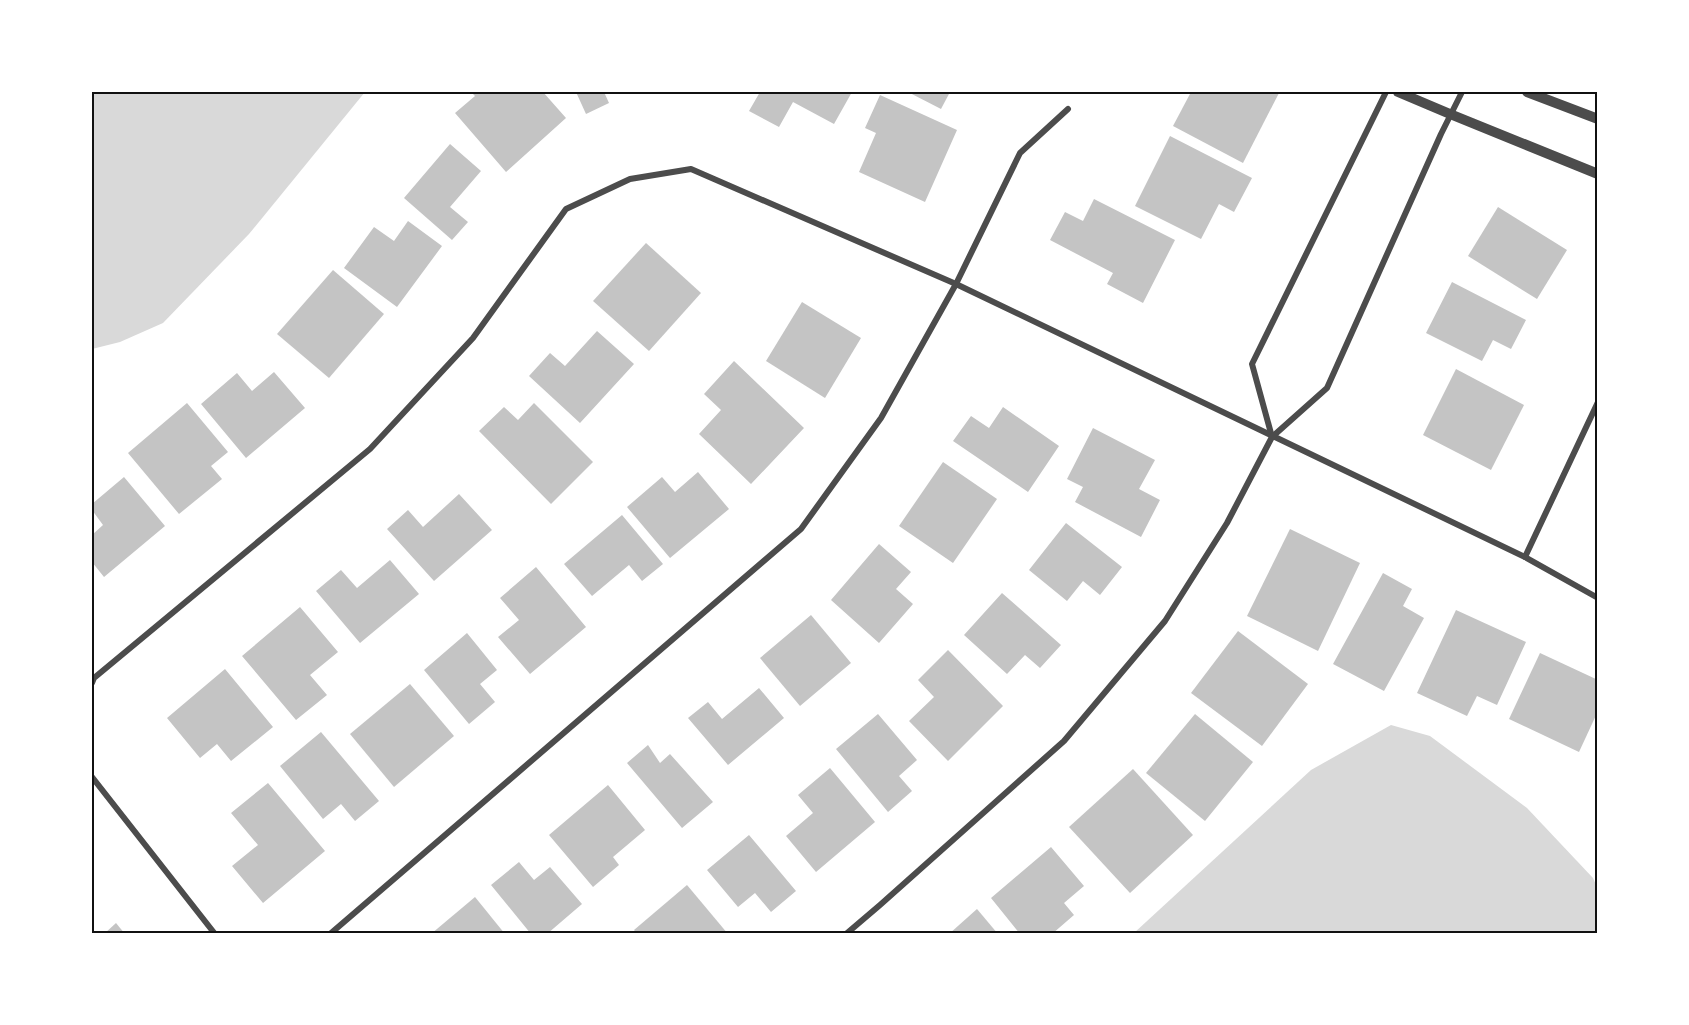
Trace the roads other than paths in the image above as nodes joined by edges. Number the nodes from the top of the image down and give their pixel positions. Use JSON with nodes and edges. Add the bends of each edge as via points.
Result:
{"nodes":[{"id":1,"x":1386,"y":92,"type":"edge"},
{"id":2,"x":1398,"y":92,"type":"edge"},
{"id":3,"x":1462,"y":92,"type":"edge"},
{"id":4,"x":1527,"y":92,"type":"edge"},
{"id":5,"x":1068,"y":109,"type":"dead end"},
{"id":6,"x":1450,"y":114,"type":"junction"},
{"id":7,"x":1598,"y":119,"type":"edge"},
{"id":8,"x":1598,"y":174,"type":"edge"},
{"id":9,"x":956,"y":284,"type":"junction"},
{"id":10,"x":1598,"y":402,"type":"edge"},
{"id":11,"x":1272,"y":437,"type":"junction"},
{"id":12,"x":1525,"y":557,"type":"junction"},
{"id":13,"x":1598,"y":598,"type":"edge"},
{"id":14,"x":92,"y":679,"type":"edge"},
{"id":15,"x":92,"y":777,"type":"edge"},
{"id":16,"x":215,"y":933,"type":"edge"},
{"id":17,"x":330,"y":933,"type":"edge"},
{"id":18,"x":846,"y":933,"type":"edge"}],
"edges":[{"from":1,"to":11,"type":"street","via":[[1252,364]]},
{"from":2,"to":6,"type":"street"},
{"from":3,"to":6,"type":"street"},
{"from":4,"to":7,"type":"street"},
{"from":5,"to":9,"type":"street","via":[[1020,153]]},
{"from":6,"to":8,"type":"street"},
{"from":6,"to":11,"type":"street","via":[[1327,388]]},
{"from":9,"to":11,"type":"street"},
{"from":9,"to":14,"type":"street","via":[[692,169],[630,179],[566,210],[473,338],[370,449]]},
{"from":9,"to":17,"type":"street","via":[[881,418],[801,529]]},
{"from":10,"to":12,"type":"street"},
{"from":11,"to":12,"type":"street"},
{"from":11,"to":18,"type":"street","via":[[1227,522],[1166,621],[1064,741]]},
{"from":12,"to":13,"type":"street"},
{"from":15,"to":16,"type":"street"}]}
